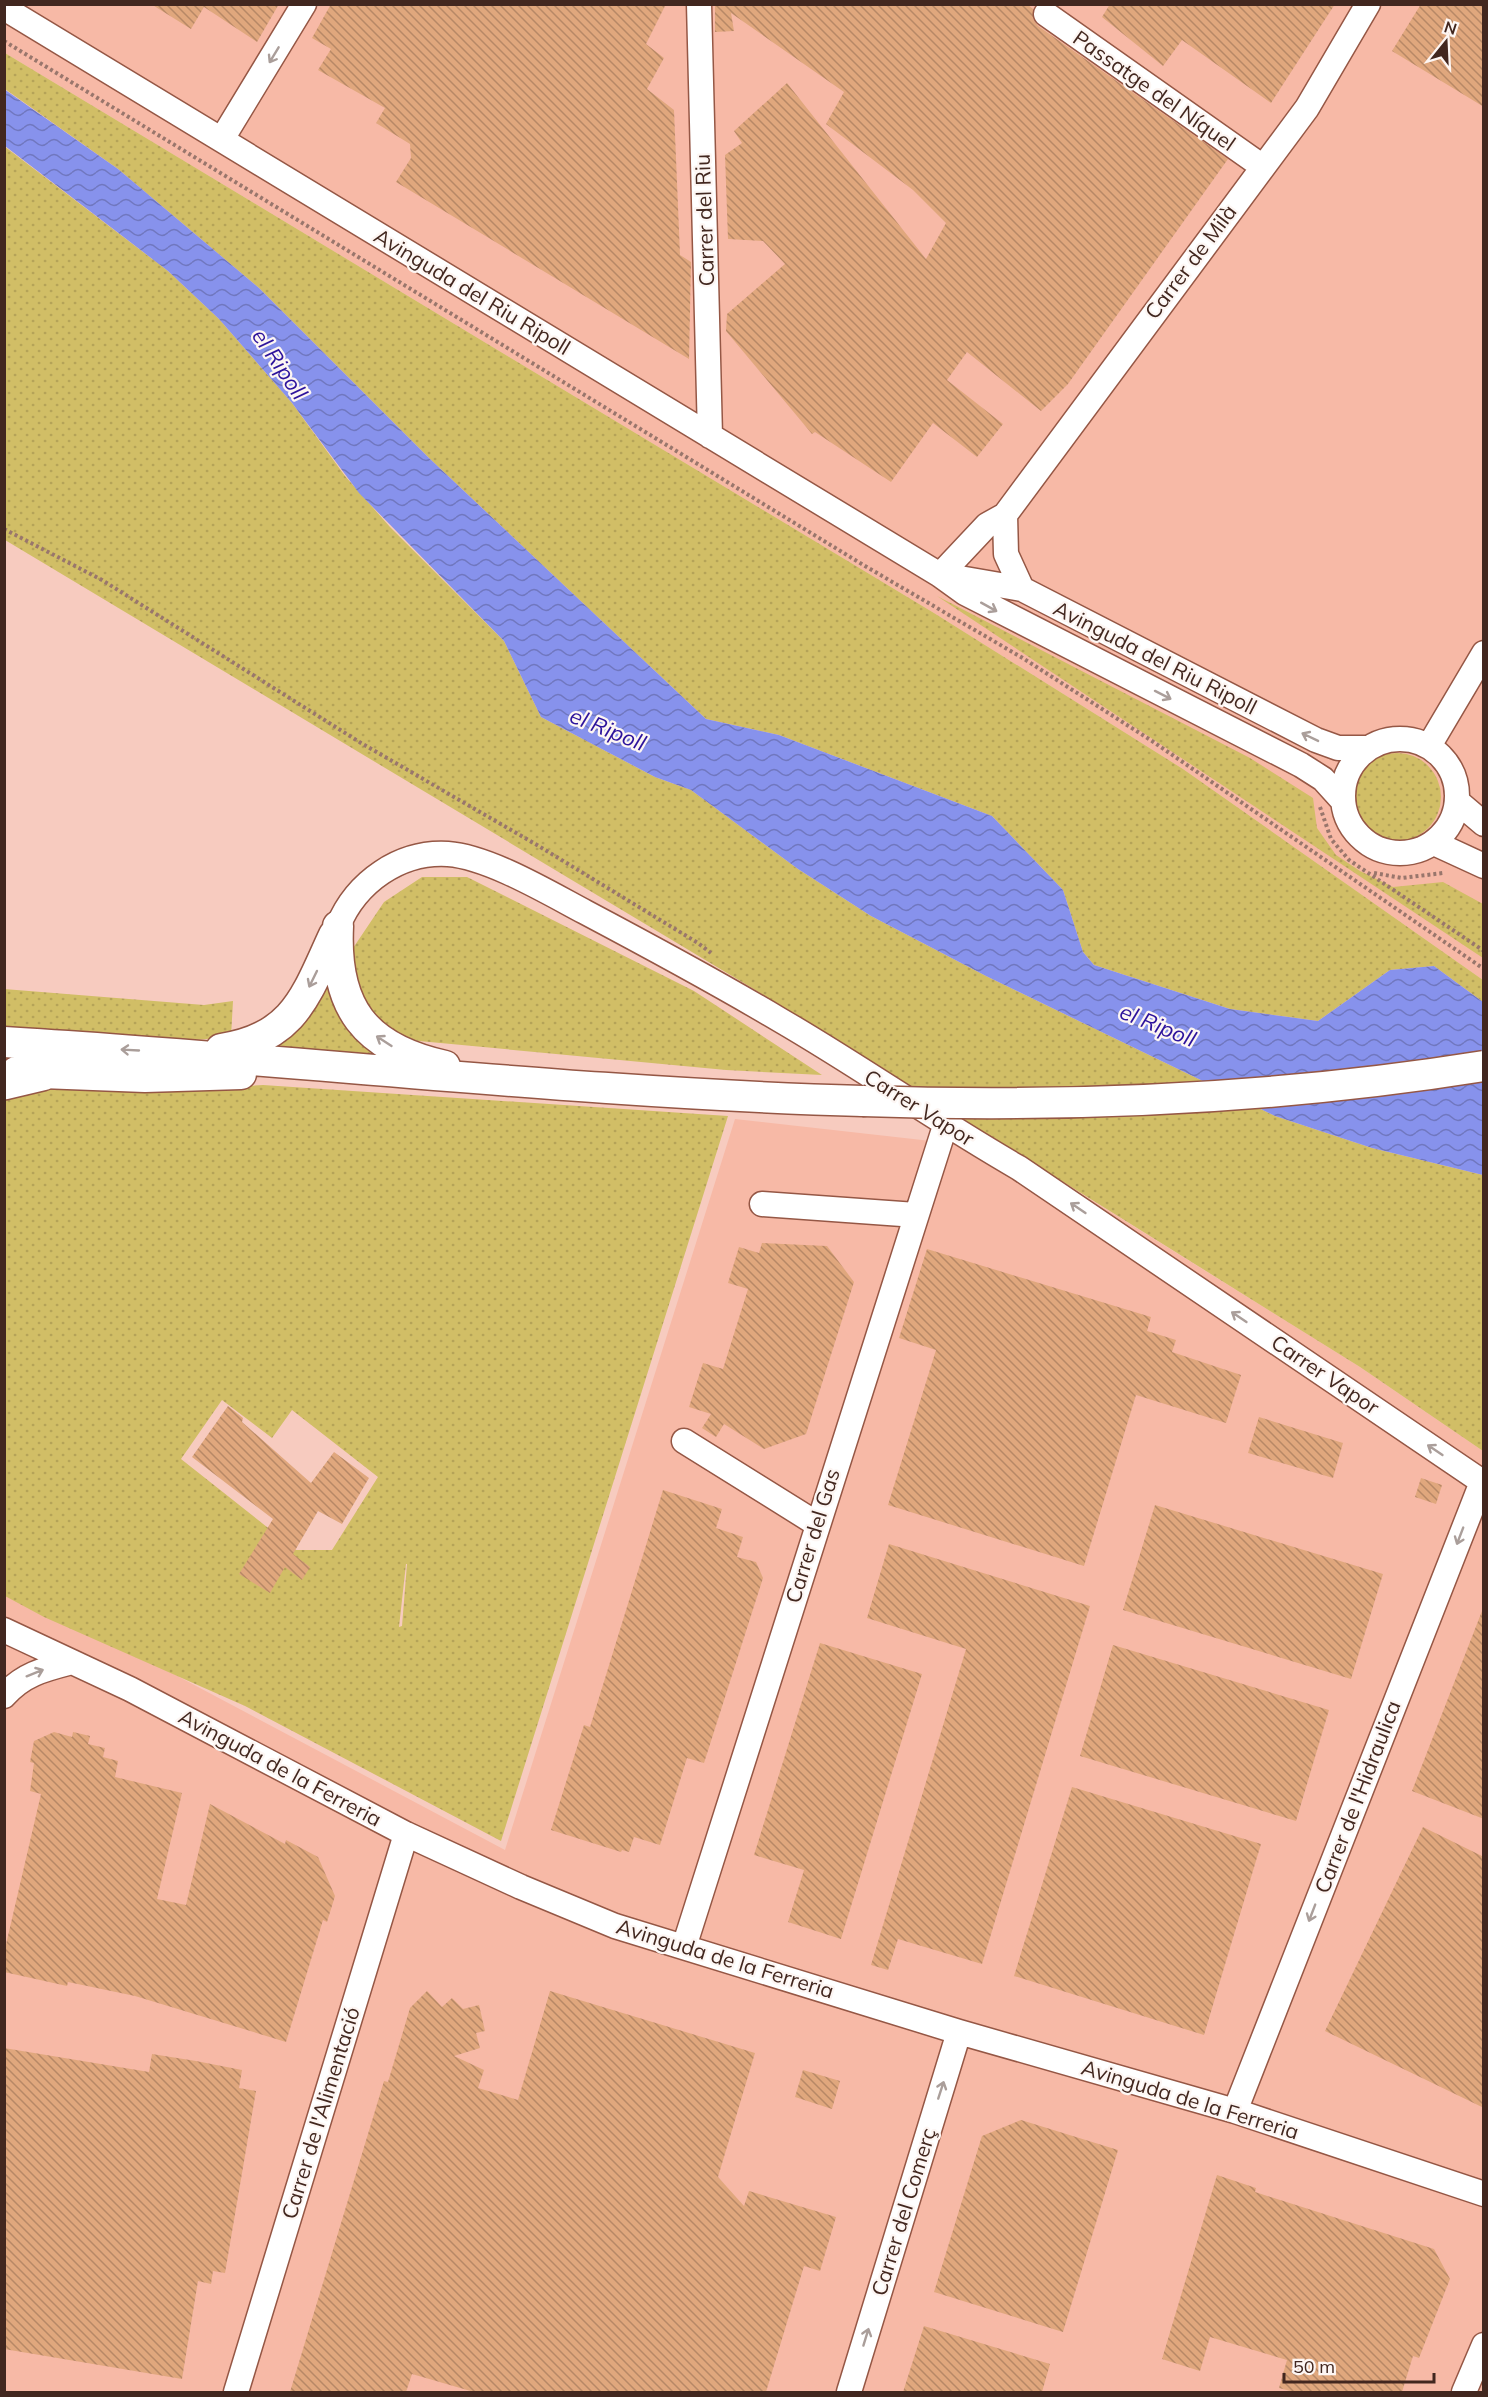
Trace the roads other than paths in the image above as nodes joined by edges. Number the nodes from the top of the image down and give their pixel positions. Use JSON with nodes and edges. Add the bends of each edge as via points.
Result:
{"nodes":[{"id":1,"x":304,"y":4,"type":"edge"},
{"id":2,"x":699,"y":4,"type":"edge"},
{"id":3,"x":1368,"y":4,"type":"edge"},
{"id":4,"x":4,"y":8,"type":"edge"},
{"id":5,"x":1046,"y":14,"type":"dead end"},
{"id":6,"x":222,"y":140,"type":"junction"},
{"id":7,"x":1263,"y":166,"type":"junction"},
{"id":8,"x":710,"y":436,"type":"junction"},
{"id":9,"x":1005,"y":515,"type":"junction"},
{"id":10,"x":940,"y":575,"type":"junction"},
{"id":11,"x":1022,"y":589,"type":"junction"},
{"id":12,"x":1484,"y":653,"type":"edge"},
{"id":13,"x":1429,"y":746,"type":"junction"},
{"id":14,"x":1367,"y":748,"type":"junction"},
{"id":15,"x":1342,"y":800,"type":"junction"},
{"id":16,"x":1458,"y":802,"type":"junction"},
{"id":17,"x":1484,"y":824,"type":"edge"},
{"id":18,"x":1434,"y":843,"type":"junction"},
{"id":19,"x":1484,"y":866,"type":"edge"},
{"id":20,"x":338,"y":926,"type":"junction"},
{"id":21,"x":4,"y":1042,"type":"edge"},
{"id":22,"x":189,"y":1053,"type":"junction"},
{"id":23,"x":1484,"y":1065,"type":"edge"},
{"id":24,"x":333,"y":1069,"type":"junction"},
{"id":25,"x":4,"y":1071,"type":"edge"},
{"id":26,"x":42,"y":1074,"type":"junction"},
{"id":27,"x":520,"y":1082,"type":"junction"},
{"id":28,"x":4,"y":1083,"type":"edge"},
{"id":29,"x":945,"y":1126,"type":"junction"},
{"id":30,"x":762,"y":1204,"type":"dead end"},
{"id":31,"x":916,"y":1215,"type":"junction"},
{"id":32,"x":684,"y":1441,"type":"dead end"},
{"id":33,"x":1483,"y":1483,"type":"edge"},
{"id":34,"x":817,"y":1524,"type":"junction"},
{"id":35,"x":4,"y":1611,"type":"edge"},
{"id":36,"x":4,"y":1630,"type":"edge"},
{"id":37,"x":72,"y":1662,"type":"junction"},
{"id":38,"x":4,"y":1696,"type":"edge"},
{"id":39,"x":406,"y":1834,"type":"junction"},
{"id":40,"x":684,"y":1947,"type":"junction"},
{"id":41,"x":959,"y":2032,"type":"junction"},
{"id":42,"x":1235,"y":2111,"type":"junction"},
{"id":43,"x":1484,"y":2194,"type":"edge"},
{"id":44,"x":1484,"y":2345,"type":"edge"},
{"id":45,"x":236,"y":2392,"type":"edge"},
{"id":46,"x":849,"y":2392,"type":"edge"},
{"id":47,"x":1464,"y":2392,"type":"edge"}],
"edges":[{"from":1,"to":6,"type":"street","one_way":true},
{"from":2,"to":8,"type":"street","name":"Carrer del Riu"},
{"from":3,"to":7,"type":"street","name":"Carrer de Milà","via":[[1307,108]]},
{"from":4,"to":6,"type":"street","name":"Avinguda del Riu Ripoll"},
{"from":5,"to":7,"type":"street","name":"Passatge del Níquel"},
{"from":6,"to":8,"type":"street","name":"Avinguda del Riu Ripoll"},
{"from":7,"to":9,"type":"street","name":"Carrer de Milà"},
{"from":8,"to":10,"type":"street","name":"Avinguda del Riu Ripoll"},
{"from":9,"to":10,"type":"street","name":"Carrer de Milà","via":[[987,525]]},
{"from":9,"to":11,"type":"street","via":[[1006,554]]},
{"from":10,"to":11,"type":"street","name":"Avinguda del Riu Ripoll"},
{"from":10,"to":15,"type":"street","name":"Avinguda del Riu Ripoll","one_way":true,"via":[[998,612],[1301,765],[1323,779]]},
{"from":14,"to":11,"type":"street","name":"Avinguda del Riu Ripoll","one_way":true,"via":[[1338,748],[1316,740]]},
{"from":12,"to":13,"type":"street"},
{"from":13,"to":14,"type":"street","via":[[1398,738]]},
{"from":13,"to":16,"type":"street","via":[[1452,770]]},
{"from":14,"to":15,"type":"street","via":[[1348,771]]},
{"from":15,"to":18,"type":"street","via":[[1355,832],[1376,848],[1401,853]]},
{"from":16,"to":17,"type":"street"},
{"from":16,"to":18,"type":"street","via":[[1454,818]]},
{"from":18,"to":19,"type":"street"},
{"from":20,"to":22,"type":"main road","one_way":true,"via":[[307,992],[276,1031],[248,1044]]},
{"from":27,"to":20,"type":"main road","one_way":true,"via":[[410,1056],[370,1032],[349,1005],[343,989]]},
{"from":20,"to":29,"type":"street","name":"Carrer Vapor","via":[[365,885],[395,865],[430,854],[451,854],[479,862],[629,935],[781,1020]]},
{"from":22,"to":21,"type":"main road","one_way":true},
{"from":22,"to":24,"type":"main road"},
{"from":23,"to":27,"type":"main road","bridge":true,"via":[[1324,1088],[1230,1096],[1035,1103],[774,1098]]},
{"from":24,"to":26,"type":"main road","via":[[188,1076]]},
{"from":24,"to":27,"type":"main road"},
{"from":25,"to":26,"type":"main road"},
{"from":26,"to":28,"type":"highway"},
{"from":29,"to":31,"type":"street","name":"Carrer del Gas"},
{"from":33,"to":29,"type":"street","name":"Carrer Vapor","one_way":true,"via":[[1019,1168]]},
{"from":30,"to":31,"type":"street"},
{"from":31,"to":34,"type":"street","name":"Carrer del Gas"},
{"from":32,"to":34,"type":"street"},
{"from":33,"to":42,"type":"street","name":"Carrer de l'Hidraulica","one_way":true},
{"from":34,"to":40,"type":"street","name":"Carrer del Gas"},
{"from":35,"to":37,"type":"street"},
{"from":36,"to":37,"type":"street","name":"Avinguda de la Ferreria"},
{"from":38,"to":37,"type":"street","one_way":true,"via":[[31,1674]]},
{"from":37,"to":39,"type":"street","name":"Avinguda de la Ferreria"},
{"from":39,"to":40,"type":"street","name":"Avinguda de la Ferreria","via":[[615,1926]]},
{"from":39,"to":45,"type":"street","name":"Carrer de l'Alimentació"},
{"from":40,"to":41,"type":"street","name":"Avinguda de la Ferreria"},
{"from":41,"to":42,"type":"street","name":"Avinguda de la Ferreria"},
{"from":46,"to":41,"type":"street","name":"Carrer del Comerç","one_way":true},
{"from":42,"to":43,"type":"street","name":"Avinguda de la Ferreria"},
{"from":44,"to":47,"type":"street"}]}
